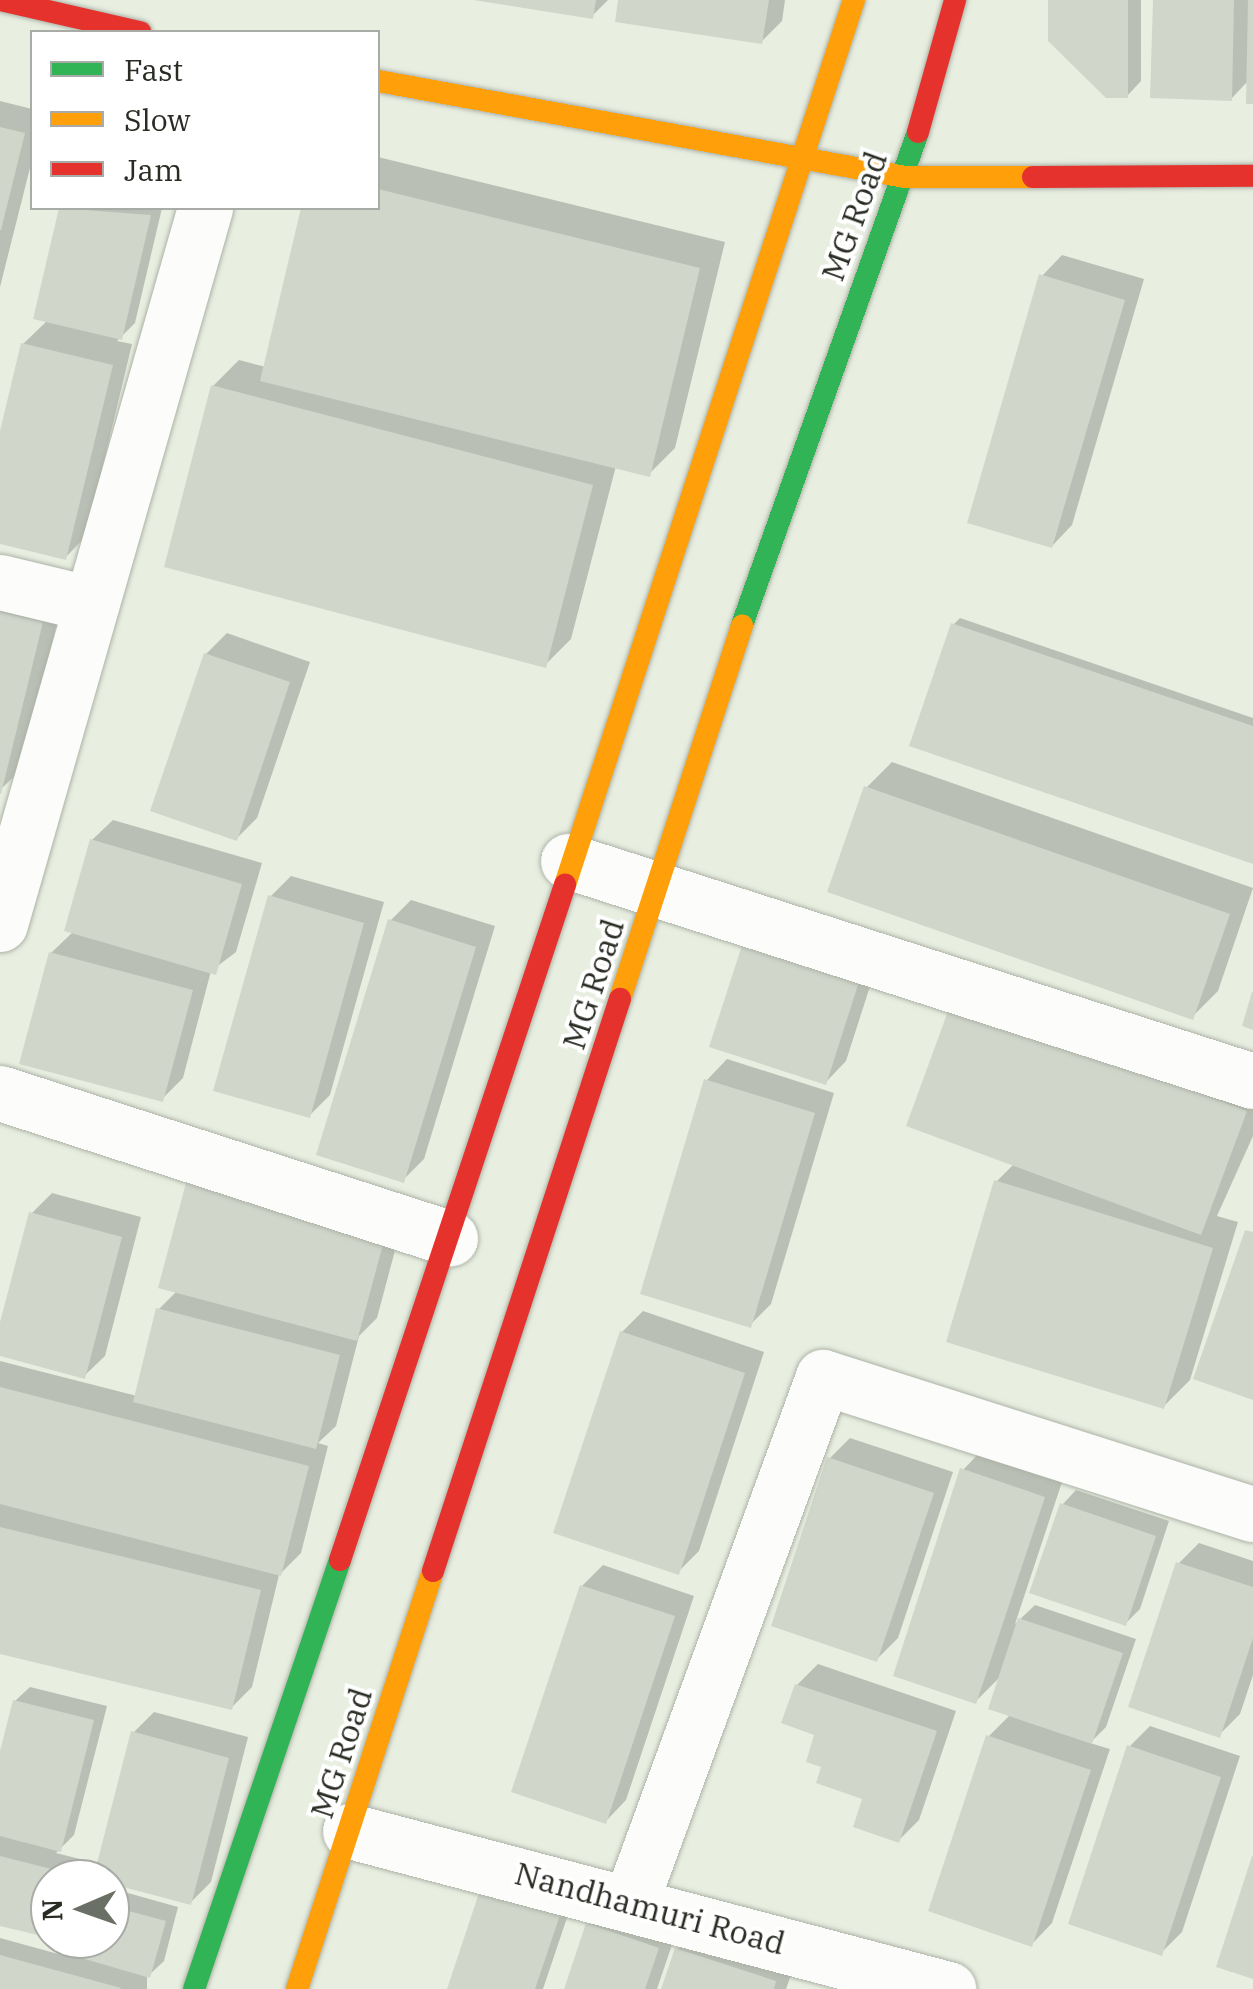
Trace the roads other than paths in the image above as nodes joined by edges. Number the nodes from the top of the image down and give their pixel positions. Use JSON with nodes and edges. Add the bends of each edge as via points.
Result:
{"nodes":[{"id":1,"x":0,"y":0,"type":"edge"},
{"id":2,"x":854,"y":0,"type":"edge"},
{"id":3,"x":955,"y":0,"type":"edge"},
{"id":4,"x":131,"y":30,"type":"edge"},
{"id":5,"x":380,"y":82,"type":"edge"},
{"id":6,"x":801,"y":160,"type":"junction"},
{"id":7,"x":1253,"y":176,"type":"edge"},
{"id":8,"x":905,"y":177,"type":"junction"},
{"id":9,"x":204,"y":210,"type":"edge"},
{"id":10,"x":0,"y":582,"type":"edge"},
{"id":11,"x":91,"y":604,"type":"junction"},
{"id":12,"x":568,"y":862,"type":"junction"},
{"id":13,"x":657,"y":891,"type":"junction"},
{"id":14,"x":0,"y":924,"type":"edge"},
{"id":15,"x":1253,"y":1081,"type":"edge"},
{"id":16,"x":0,"y":1093,"type":"edge"},
{"id":17,"x":450,"y":1238,"type":"junction"},
{"id":18,"x":1253,"y":1514,"type":"edge"},
{"id":19,"x":350,"y":1831,"type":"junction"},
{"id":20,"x":630,"y":1901,"type":"junction"},
{"id":21,"x":194,"y":1989,"type":"edge"},
{"id":22,"x":297,"y":1989,"type":"edge"},
{"id":23,"x":948,"y":1989,"type":"edge"}],
"edges":[{"from":1,"to":4,"type":"main road"},
{"from":2,"to":6,"type":"main road","name":"MG Road"},
{"from":3,"to":8,"type":"main road","name":"MG Road"},
{"from":5,"to":6,"type":"main road"},
{"from":6,"to":8,"type":"main road"},
{"from":6,"to":12,"type":"main road","name":"MG Road"},
{"from":7,"to":8,"type":"main road"},
{"from":8,"to":13,"type":"main road","name":"MG Road","via":[[782,500]]},
{"from":9,"to":11,"type":"street"},
{"from":10,"to":11,"type":"street"},
{"from":11,"to":14,"type":"street"},
{"from":12,"to":13,"type":"street"},
{"from":12,"to":17,"type":"main road","name":"MG Road"},
{"from":13,"to":15,"type":"street"},
{"from":13,"to":19,"type":"main road","name":"MG Road"},
{"from":16,"to":17,"type":"street"},
{"from":17,"to":21,"type":"main road","name":"MG Road"},
{"from":18,"to":20,"type":"street","via":[[823,1377]]},
{"from":19,"to":20,"type":"street","name":"Nandhamuri Road"},
{"from":19,"to":22,"type":"main road","name":"MG Road"},
{"from":20,"to":23,"type":"street","name":"Nandhamuri Road"}]}
